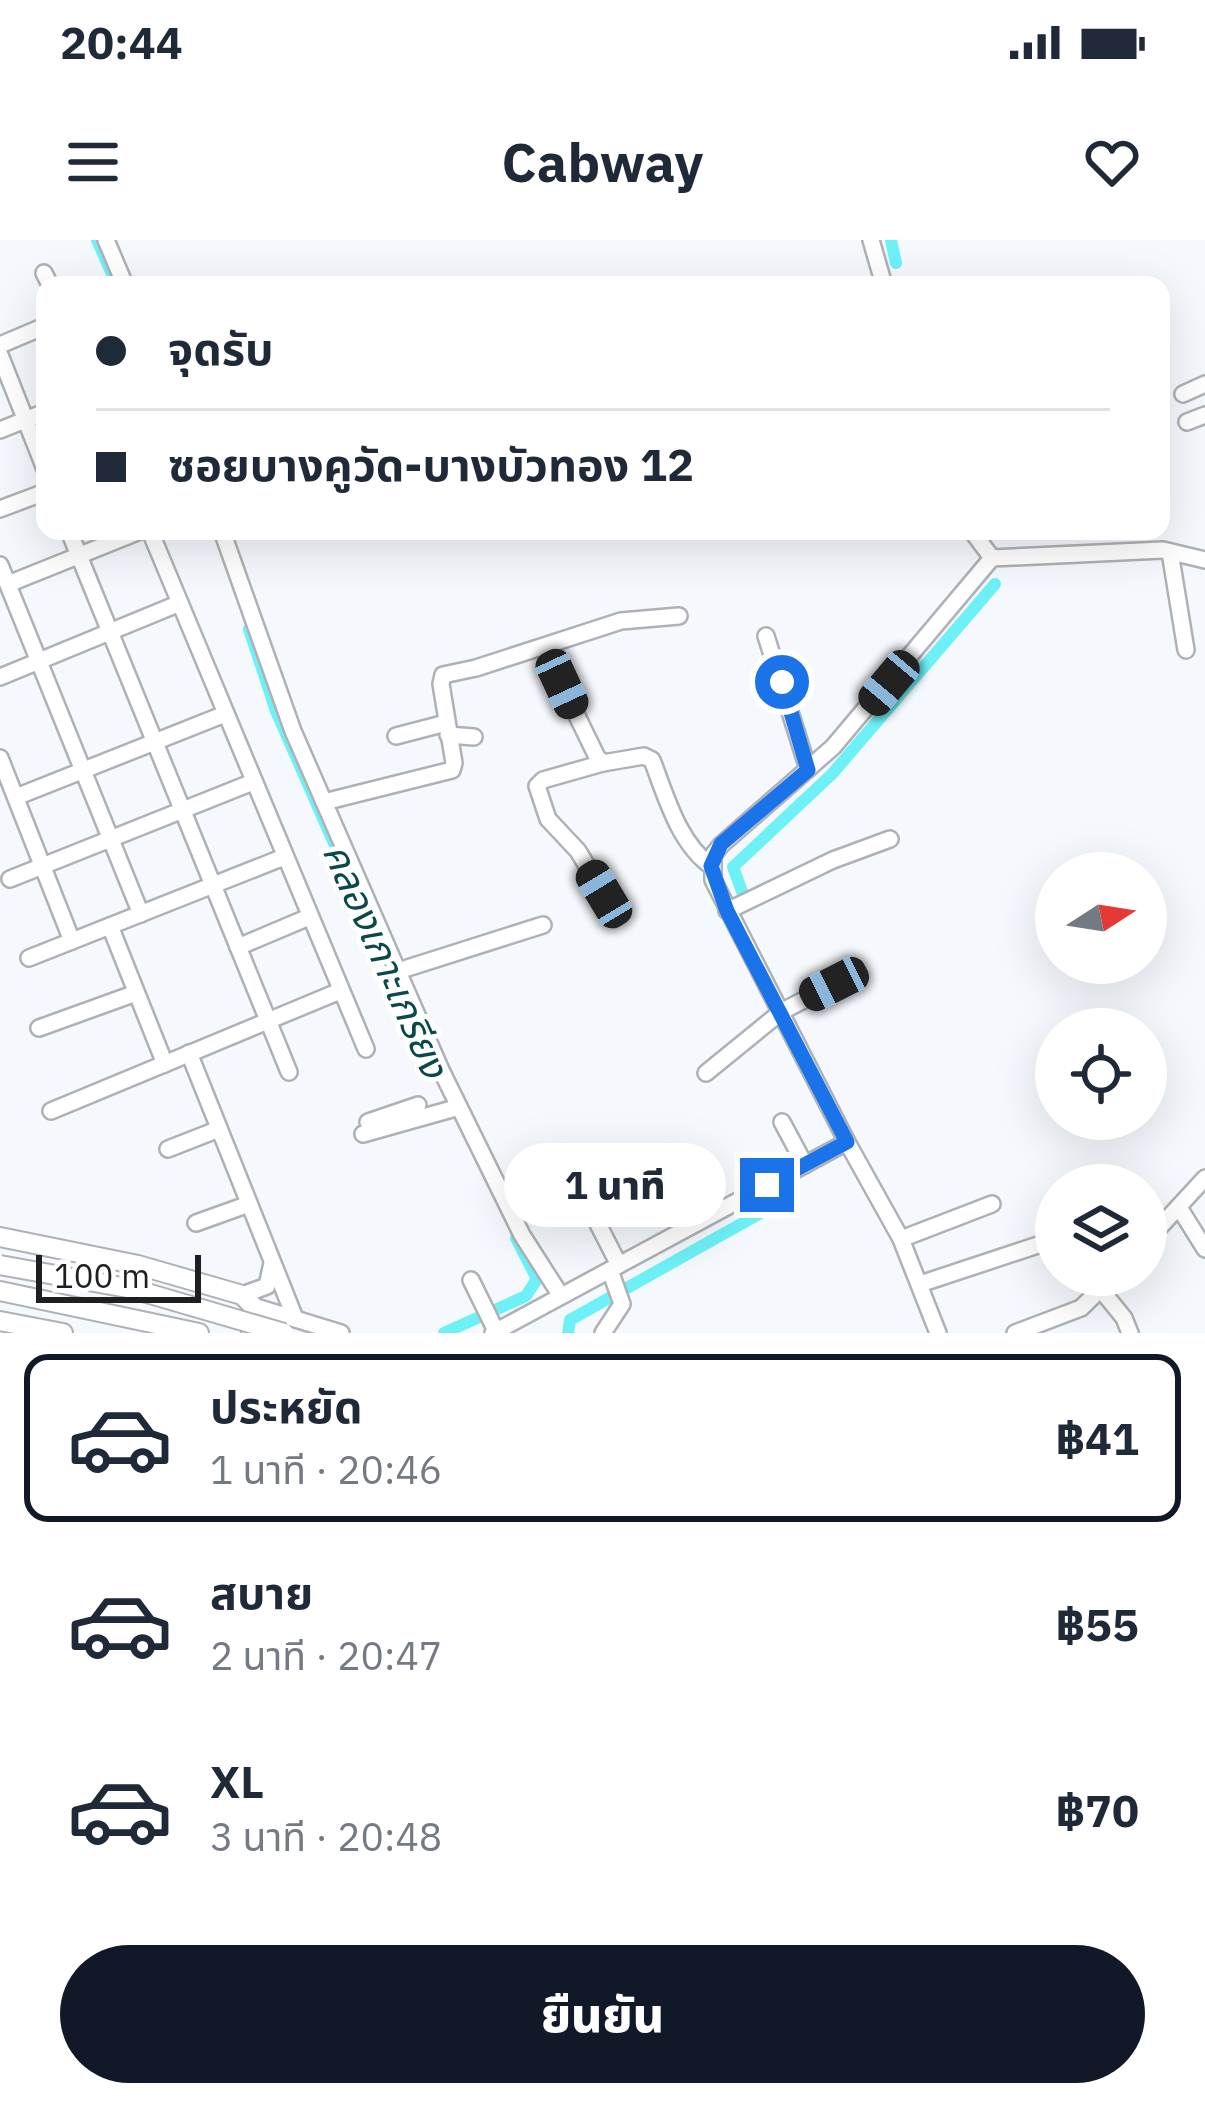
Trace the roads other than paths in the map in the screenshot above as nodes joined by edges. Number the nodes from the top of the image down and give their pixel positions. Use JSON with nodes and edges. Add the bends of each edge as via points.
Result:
{"nodes":[{"id":1,"x":106,"y":240,"type":"edge"},
{"id":2,"x":871,"y":240,"type":"edge"},
{"id":3,"x":121,"y":276,"type":"edge"},
{"id":4,"x":881,"y":276,"type":"edge"},
{"id":5,"x":36,"y":330,"type":"edge"},
{"id":6,"x":0,"y":345,"type":"edge"},
{"id":7,"x":0,"y":355,"type":"edge"},
{"id":8,"x":1205,"y":384,"type":"edge"},
{"id":9,"x":1183,"y":394,"type":"dead end"},
{"id":10,"x":36,"y":416,"type":"edge"},
{"id":11,"x":1205,"y":416,"type":"edge"},
{"id":12,"x":26,"y":420,"type":"junction"},
{"id":13,"x":1187,"y":422,"type":"dead end"},
{"id":14,"x":0,"y":430,"type":"edge"},
{"id":15,"x":36,"y":446,"type":"edge"},
{"id":16,"x":36,"y":495,"type":"edge"},
{"id":17,"x":0,"y":509,"type":"edge"},
{"id":18,"x":74,"y":540,"type":"edge"},
{"id":19,"x":118,"y":540,"type":"edge"},
{"id":20,"x":154,"y":540,"type":"edge"},
{"id":21,"x":225,"y":540,"type":"edge"},
{"id":22,"x":979,"y":540,"type":"edge"},
{"id":23,"x":1170,"y":552,"type":"junction"},
{"id":24,"x":80,"y":556,"type":"junction"},
{"id":25,"x":992,"y":558,"type":"junction"},
{"id":26,"x":1205,"y":560,"type":"edge"},
{"id":27,"x":0,"y":565,"type":"edge"},
{"id":28,"x":6,"y":588,"type":"edge"},
{"id":29,"x":180,"y":603,"type":"junction"},
{"id":30,"x":679,"y":616,"type":"dead end"},
{"id":31,"x":110,"y":632,"type":"junction"},
{"id":32,"x":766,"y":636,"type":"dead end"},
{"id":33,"x":544,"y":648,"type":"junction"},
{"id":34,"x":1186,"y":650,"type":"dead end"},
{"id":35,"x":39,"y":661,"type":"junction"},
{"id":36,"x":0,"y":676,"type":"edge"},
{"id":37,"x":225,"y":714,"type":"junction"},
{"id":38,"x":447,"y":729,"type":"junction"},
{"id":39,"x":396,"y":736,"type":"dead end"},
{"id":40,"x":474,"y":736,"type":"dead end"},
{"id":41,"x":155,"y":743,"type":"junction"},
{"id":42,"x":0,"y":758,"type":"edge"},
{"id":43,"x":603,"y":763,"type":"junction"},
{"id":44,"x":808,"y":770,"type":"junction"},
{"id":45,"x":83,"y":771,"type":"junction"},
{"id":46,"x":253,"y":782,"type":"junction"},
{"id":47,"x":16,"y":797,"type":"junction"},
{"id":48,"x":324,"y":802,"type":"junction"},
{"id":49,"x":182,"y":811,"type":"junction"},
{"id":50,"x":111,"y":839,"type":"junction"},
{"id":51,"x":890,"y":839,"type":"dead end"},
{"id":52,"x":284,"y":857,"type":"junction"},
{"id":53,"x":43,"y":866,"type":"junction"},
{"id":54,"x":711,"y":866,"type":"junction"},
{"id":55,"x":10,"y":879,"type":"dead end"},
{"id":56,"x":213,"y":885,"type":"junction"},
{"id":57,"x":604,"y":894,"type":"dead end"},
{"id":58,"x":727,"y":911,"type":"junction"},
{"id":59,"x":141,"y":914,"type":"junction"},
{"id":60,"x":309,"y":917,"type":"junction"},
{"id":61,"x":542,"y":925,"type":"dead end"},
{"id":62,"x":110,"y":926,"type":"junction"},
{"id":63,"x":72,"y":941,"type":"junction"},
{"id":64,"x":238,"y":947,"type":"junction"},
{"id":65,"x":29,"y":958,"type":"dead end"},
{"id":66,"x":398,"y":971,"type":"junction"},
{"id":67,"x":834,"y":984,"type":"dead end"},
{"id":68,"x":340,"y":991,"type":"junction"},
{"id":69,"x":136,"y":993,"type":"junction"},
{"id":70,"x":781,"y":1012,"type":"junction"},
{"id":71,"x":268,"y":1021,"type":"junction"},
{"id":72,"x":39,"y":1028,"type":"dead end"},
{"id":73,"x":366,"y":1049,"type":"dead end"},
{"id":74,"x":189,"y":1053,"type":"junction"},
{"id":75,"x":165,"y":1064,"type":"junction"},
{"id":76,"x":289,"y":1072,"type":"dead end"},
{"id":77,"x":706,"y":1073,"type":"dead end"},
{"id":78,"x":454,"y":1108,"type":"junction"},
{"id":79,"x":51,"y":1111,"type":"dead end"},
{"id":80,"x":782,"y":1122,"type":"dead end"},
{"id":81,"x":365,"y":1128,"type":"dead end"},
{"id":82,"x":219,"y":1129,"type":"junction"},
{"id":83,"x":847,"y":1142,"type":"junction"},
{"id":84,"x":168,"y":1149,"type":"dead end"},
{"id":85,"x":805,"y":1165,"type":"junction"},
{"id":86,"x":1205,"y":1178,"type":"edge"},
{"id":87,"x":249,"y":1204,"type":"junction"},
{"id":88,"x":992,"y":1204,"type":"dead end"},
{"id":89,"x":1180,"y":1209,"type":"junction"},
{"id":90,"x":196,"y":1222,"type":"dead end"},
{"id":91,"x":1167,"y":1222,"type":"edge"},
{"id":92,"x":598,"y":1224,"type":"dead end"},
{"id":93,"x":0,"y":1237,"type":"edge"},
{"id":94,"x":901,"y":1239,"type":"junction"},
{"id":95,"x":1035,"y":1246,"type":"edge"},
{"id":96,"x":1205,"y":1249,"type":"edge"},
{"id":97,"x":272,"y":1260,"type":"junction"},
{"id":98,"x":0,"y":1264,"type":"edge"},
{"id":99,"x":615,"y":1267,"type":"junction"},
{"id":100,"x":471,"y":1280,"type":"dead end"},
{"id":101,"x":920,"y":1283,"type":"junction"},
{"id":102,"x":0,"y":1291,"type":"edge"},
{"id":103,"x":561,"y":1296,"type":"junction"},
{"id":104,"x":1096,"y":1296,"type":"edge"},
{"id":105,"x":1106,"y":1296,"type":"edge"},
{"id":106,"x":248,"y":1300,"type":"junction"},
{"id":107,"x":0,"y":1321,"type":"edge"},
{"id":108,"x":289,"y":1325,"type":"edge"},
{"id":109,"x":494,"y":1329,"type":"edge"},
{"id":110,"x":63,"y":1333,"type":"edge"},
{"id":111,"x":199,"y":1333,"type":"edge"},
{"id":112,"x":251,"y":1333,"type":"edge"},
{"id":113,"x":341,"y":1333,"type":"edge"},
{"id":114,"x":603,"y":1333,"type":"edge"},
{"id":115,"x":938,"y":1333,"type":"edge"},
{"id":116,"x":1015,"y":1333,"type":"edge"},
{"id":117,"x":1130,"y":1333,"type":"edge"}],
"edges":[{"from":1,"to":3,"type":"street"},
{"from":2,"to":4,"type":"street"},
{"from":5,"to":6,"type":"street"},
{"from":7,"to":12,"type":"street"},
{"from":8,"to":9,"type":"street"},
{"from":10,"to":12,"type":"street"},
{"from":11,"to":13,"type":"street"},
{"from":12,"to":14,"type":"street"},
{"from":12,"to":15,"type":"street"},
{"from":16,"to":17,"type":"street"},
{"from":18,"to":24,"type":"street"},
{"from":19,"to":24,"type":"street"},
{"from":20,"to":29,"type":"street"},
{"from":21,"to":48,"type":"street"},
{"from":22,"to":25,"type":"street"},
{"from":23,"to":25,"type":"street"},
{"from":23,"to":26,"type":"street"},
{"from":23,"to":34,"type":"street"},
{"from":24,"to":28,"type":"street"},
{"from":24,"to":31,"type":"street"},
{"from":25,"to":44,"type":"street"},
{"from":27,"to":28,"type":"street"},
{"from":28,"to":35,"type":"street"},
{"from":29,"to":31,"type":"street"},
{"from":29,"to":37,"type":"street"},
{"from":30,"to":33,"type":"street","via":[[621,621]]},
{"from":31,"to":35,"type":"street"},
{"from":31,"to":41,"type":"street"},
{"from":32,"to":44,"type":"street"},
{"from":33,"to":38,"type":"street","via":[[443,675]]},
{"from":33,"to":43,"type":"street"},
{"from":35,"to":36,"type":"street"},
{"from":35,"to":45,"type":"street"},
{"from":37,"to":41,"type":"street"},
{"from":37,"to":46,"type":"street"},
{"from":38,"to":39,"type":"street"},
{"from":38,"to":40,"type":"street"},
{"from":38,"to":48,"type":"street","via":[[452,770]]},
{"from":41,"to":45,"type":"street"},
{"from":41,"to":49,"type":"street"},
{"from":42,"to":47,"type":"street"},
{"from":43,"to":54,"type":"street","via":[[652,760],[678,825]]},
{"from":43,"to":57,"type":"street","via":[[537,786],[548,819]]},
{"from":44,"to":54,"type":"street","via":[[721,844]]},
{"from":45,"to":47,"type":"street"},
{"from":45,"to":50,"type":"street"},
{"from":46,"to":49,"type":"street"},
{"from":46,"to":52,"type":"street"},
{"from":47,"to":53,"type":"street"},
{"from":48,"to":66,"type":"street"},
{"from":49,"to":50,"type":"street"},
{"from":49,"to":56,"type":"street"},
{"from":50,"to":53,"type":"street"},
{"from":50,"to":59,"type":"street"},
{"from":51,"to":58,"type":"street"},
{"from":52,"to":56,"type":"street"},
{"from":52,"to":60,"type":"street"},
{"from":53,"to":55,"type":"street"},
{"from":53,"to":63,"type":"street"},
{"from":54,"to":58,"type":"street"},
{"from":56,"to":59,"type":"street"},
{"from":56,"to":64,"type":"street"},
{"from":58,"to":70,"type":"street"},
{"from":59,"to":62,"type":"street"},
{"from":60,"to":64,"type":"street"},
{"from":60,"to":68,"type":"street"},
{"from":61,"to":66,"type":"street"},
{"from":62,"to":63,"type":"street"},
{"from":62,"to":69,"type":"street"},
{"from":63,"to":65,"type":"street"},
{"from":64,"to":71,"type":"street"},
{"from":66,"to":78,"type":"street"},
{"from":67,"to":70,"type":"street"},
{"from":68,"to":71,"type":"street"},
{"from":68,"to":73,"type":"street"},
{"from":69,"to":72,"type":"street"},
{"from":69,"to":75,"type":"street"},
{"from":70,"to":77,"type":"street"},
{"from":70,"to":83,"type":"street"},
{"from":71,"to":74,"type":"street"},
{"from":71,"to":76,"type":"street"},
{"from":74,"to":75,"type":"street"},
{"from":74,"to":82,"type":"street"},
{"from":75,"to":79,"type":"street"},
{"from":78,"to":81,"type":"street","via":[[418,1105]]},
{"from":78,"to":103,"type":"street"},
{"from":80,"to":85,"type":"street"},
{"from":82,"to":84,"type":"street"},
{"from":82,"to":87,"type":"street"},
{"from":83,"to":85,"type":"street"},
{"from":83,"to":94,"type":"street"},
{"from":85,"to":99,"type":"street"},
{"from":86,"to":89,"type":"street"},
{"from":87,"to":90,"type":"street"},
{"from":87,"to":97,"type":"street"},
{"from":88,"to":94,"type":"street"},
{"from":89,"to":91,"type":"street"},
{"from":89,"to":96,"type":"street"},
{"from":92,"to":99,"type":"street"},
{"from":93,"to":106,"type":"main road","via":[[138,1264]]},
{"from":94,"to":101,"type":"street"},
{"from":95,"to":101,"type":"street"},
{"from":97,"to":106,"type":"street","via":[[267,1286]]},
{"from":97,"to":108,"type":"street"},
{"from":98,"to":108,"type":"main road","bridge":true},
{"from":99,"to":103,"type":"street"},
{"from":99,"to":114,"type":"street","via":[[620,1294]]},
{"from":100,"to":109,"type":"street"},
{"from":101,"to":115,"type":"street"},
{"from":102,"to":111,"type":"main road"},
{"from":103,"to":109,"type":"street"},
{"from":104,"to":116,"type":"street"},
{"from":105,"to":117,"type":"street"},
{"from":106,"to":108,"type":"street"},
{"from":106,"to":112,"type":"main road"},
{"from":107,"to":110,"type":"main road"},
{"from":108,"to":113,"type":"street"}]}
